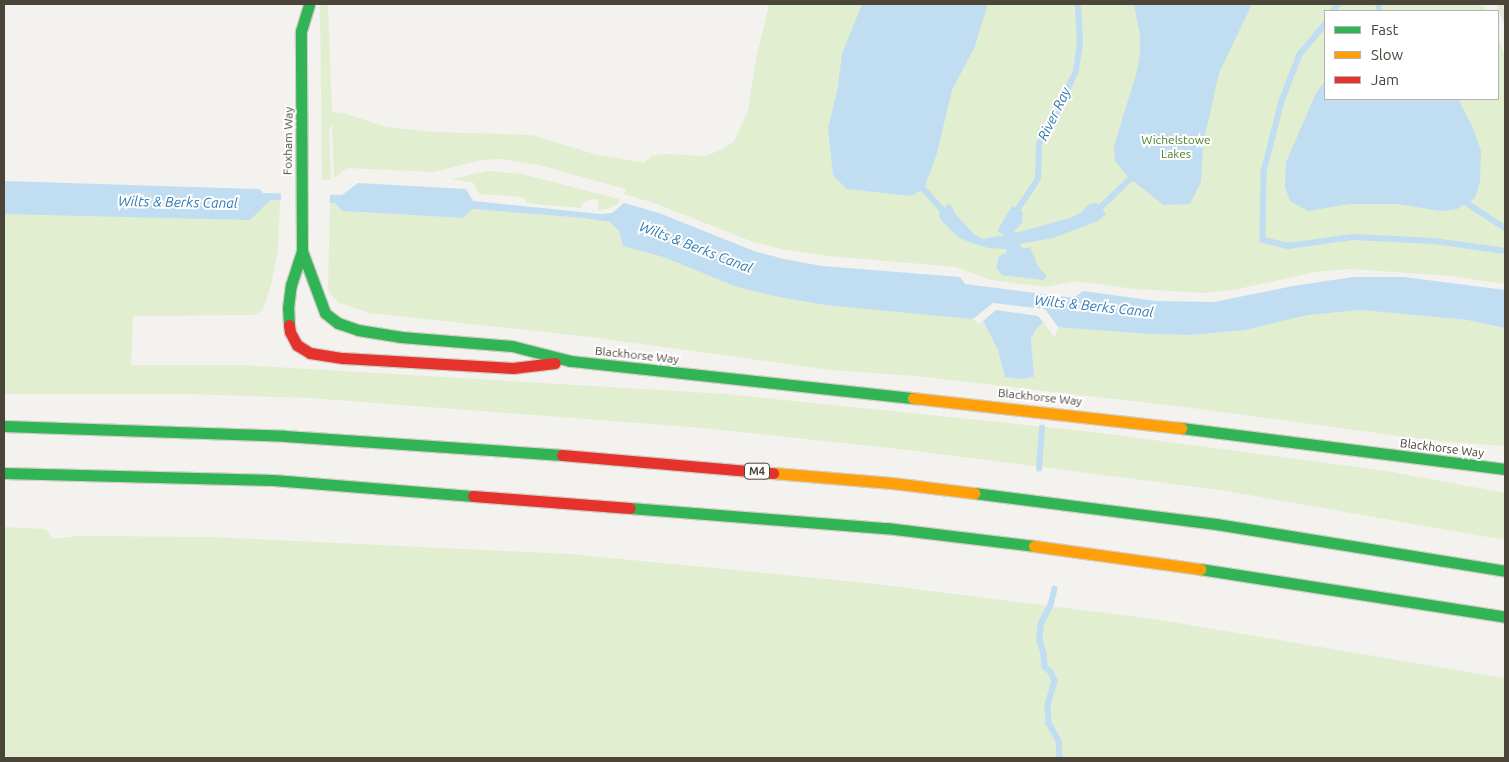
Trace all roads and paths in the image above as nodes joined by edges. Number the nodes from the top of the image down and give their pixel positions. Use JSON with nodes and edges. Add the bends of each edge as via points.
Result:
{"nodes":[{"id":1,"x":309,"y":4,"type":"edge"},
{"id":2,"x":294,"y":13,"type":"dead end"},
{"id":3,"x":301,"y":31,"type":"junction"},
{"id":4,"x":302,"y":251,"type":"junction"},
{"id":5,"x":344,"y":326,"type":"joint"},
{"id":6,"x":310,"y":353,"type":"joint"},
{"id":7,"x":571,"y":361,"type":"junction"},
{"id":8,"x":4,"y":426,"type":"edge"},
{"id":9,"x":1505,"y":469,"type":"edge"},
{"id":10,"x":4,"y":473,"type":"edge"},
{"id":11,"x":1505,"y":571,"type":"edge"},
{"id":12,"x":1505,"y":617,"type":"edge"}],
"edges":[{"from":1,"to":3,"type":"main road","name":"Foxham Way"},
{"from":2,"to":3,"type":"main road","name":"Foxham Way"},
{"from":3,"to":4,"type":"main road","name":"Foxham Way"},
{"from":4,"to":5,"type":"main road","name":"Foxham Way","via":[[320,304],[332,319]]},
{"from":4,"to":6,"type":"main road","name":"Foxham Way","via":[[291,285],[288,308],[293,338]]},
{"from":5,"to":7,"type":"main road","name":"Blackhorse Way","via":[[401,337],[512,346]]},
{"from":6,"to":7,"type":"main road","name":"Blackhorse Way","via":[[513,368]]},
{"from":7,"to":9,"type":"main road","name":"Blackhorse Way","via":[[1075,415]]},
{"from":8,"to":11,"type":"main road","number":"M4","via":[[285,436],[594,457],[892,484],[1216,524]]},
{"from":10,"to":12,"type":"main road","via":[[273,480],[886,528],[1124,557]]}]}
